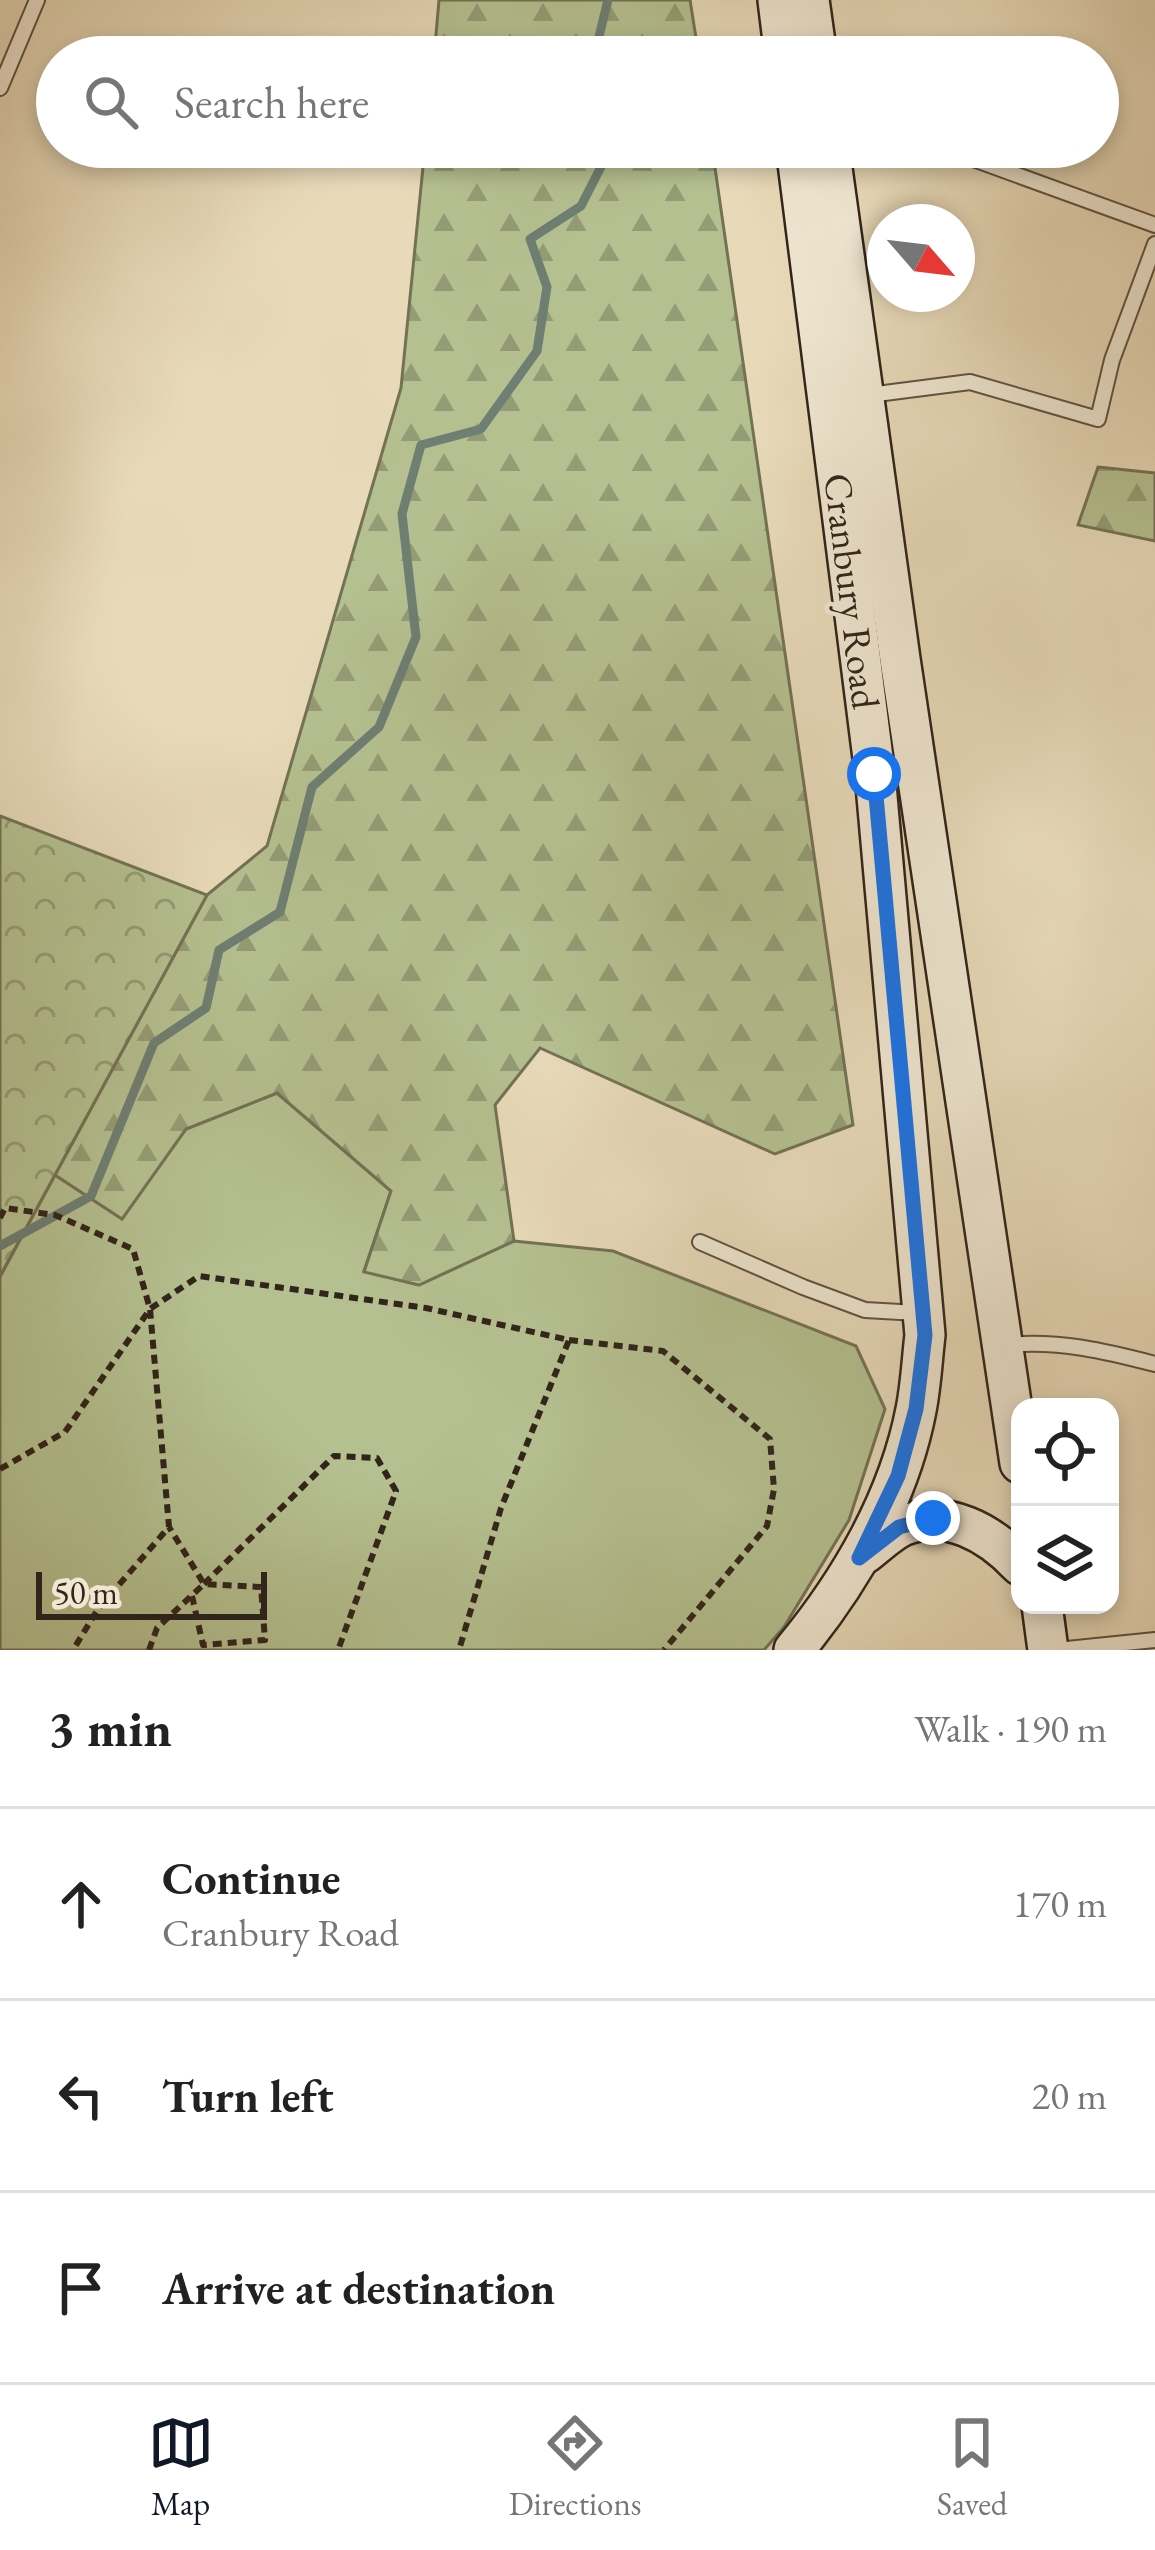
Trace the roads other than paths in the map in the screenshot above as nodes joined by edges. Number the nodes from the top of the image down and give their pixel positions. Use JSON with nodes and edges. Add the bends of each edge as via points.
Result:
{"nodes":[{"id":1,"x":37,"y":0,"type":"edge"},
{"id":2,"x":778,"y":0,"type":"edge"},
{"id":3,"x":809,"y":0,"type":"edge"},
{"id":4,"x":782,"y":36,"type":"edge"},
{"id":5,"x":814,"y":36,"type":"edge"},
{"id":6,"x":0,"y":88,"type":"edge"},
{"id":7,"x":799,"y":168,"type":"edge"},
{"id":8,"x":832,"y":168,"type":"edge"},
{"id":9,"x":998,"y":168,"type":"edge"},
{"id":10,"x":1155,"y":225,"type":"edge"},
{"id":11,"x":1155,"y":244,"type":"edge"},
{"id":12,"x":864,"y":395,"type":"junction"},
{"id":13,"x":700,"y":1241,"type":"dead end"},
{"id":14,"x":923,"y":1313,"type":"junction"},
{"id":15,"x":1002,"y":1346,"type":"junction"},
{"id":16,"x":1155,"y":1364,"type":"edge"},
{"id":17,"x":1011,"y":1404,"type":"edge"},
{"id":18,"x":859,"y":1558,"type":"junction"},
{"id":19,"x":1011,"y":1558,"type":"edge"},
{"id":20,"x":1043,"y":1614,"type":"edge"},
{"id":21,"x":1155,"y":1640,"type":"edge"},
{"id":22,"x":794,"y":1650,"type":"edge"},
{"id":23,"x":1048,"y":1650,"type":"edge"},
{"id":24,"x":1057,"y":1650,"type":"edge"}],
"edges":[{"from":1,"to":6,"type":"lane"},
{"from":2,"to":4,"type":"main road"},
{"from":3,"to":5,"type":"main road"},
{"from":7,"to":14,"type":"main road","name":"Cranbury Road","via":[[874,774]]},
{"from":8,"to":12,"type":"main road","name":"Cranbury Road"},
{"from":9,"to":10,"type":"lane"},
{"from":11,"to":12,"type":"lane","via":[[1099,419],[970,382]]},
{"from":12,"to":15,"type":"main road","name":"Cranbury Road"},
{"from":13,"to":14,"type":"lane","via":[[865,1310]]},
{"from":14,"to":18,"type":"main road","name":"Cranbury Road","via":[[916,1409],[898,1476]]},
{"from":15,"to":16,"type":"lane","via":[[1088,1347]]},
{"from":15,"to":17,"type":"main road","name":"Cranbury Road"},
{"from":18,"to":19,"type":"main road","via":[[899,1527],[933,1518],[969,1525]]},
{"from":18,"to":22,"type":"main road","name":"Cranbury Road"},
{"from":20,"to":23,"type":"main road"},
{"from":21,"to":24,"type":"lane"}]}
